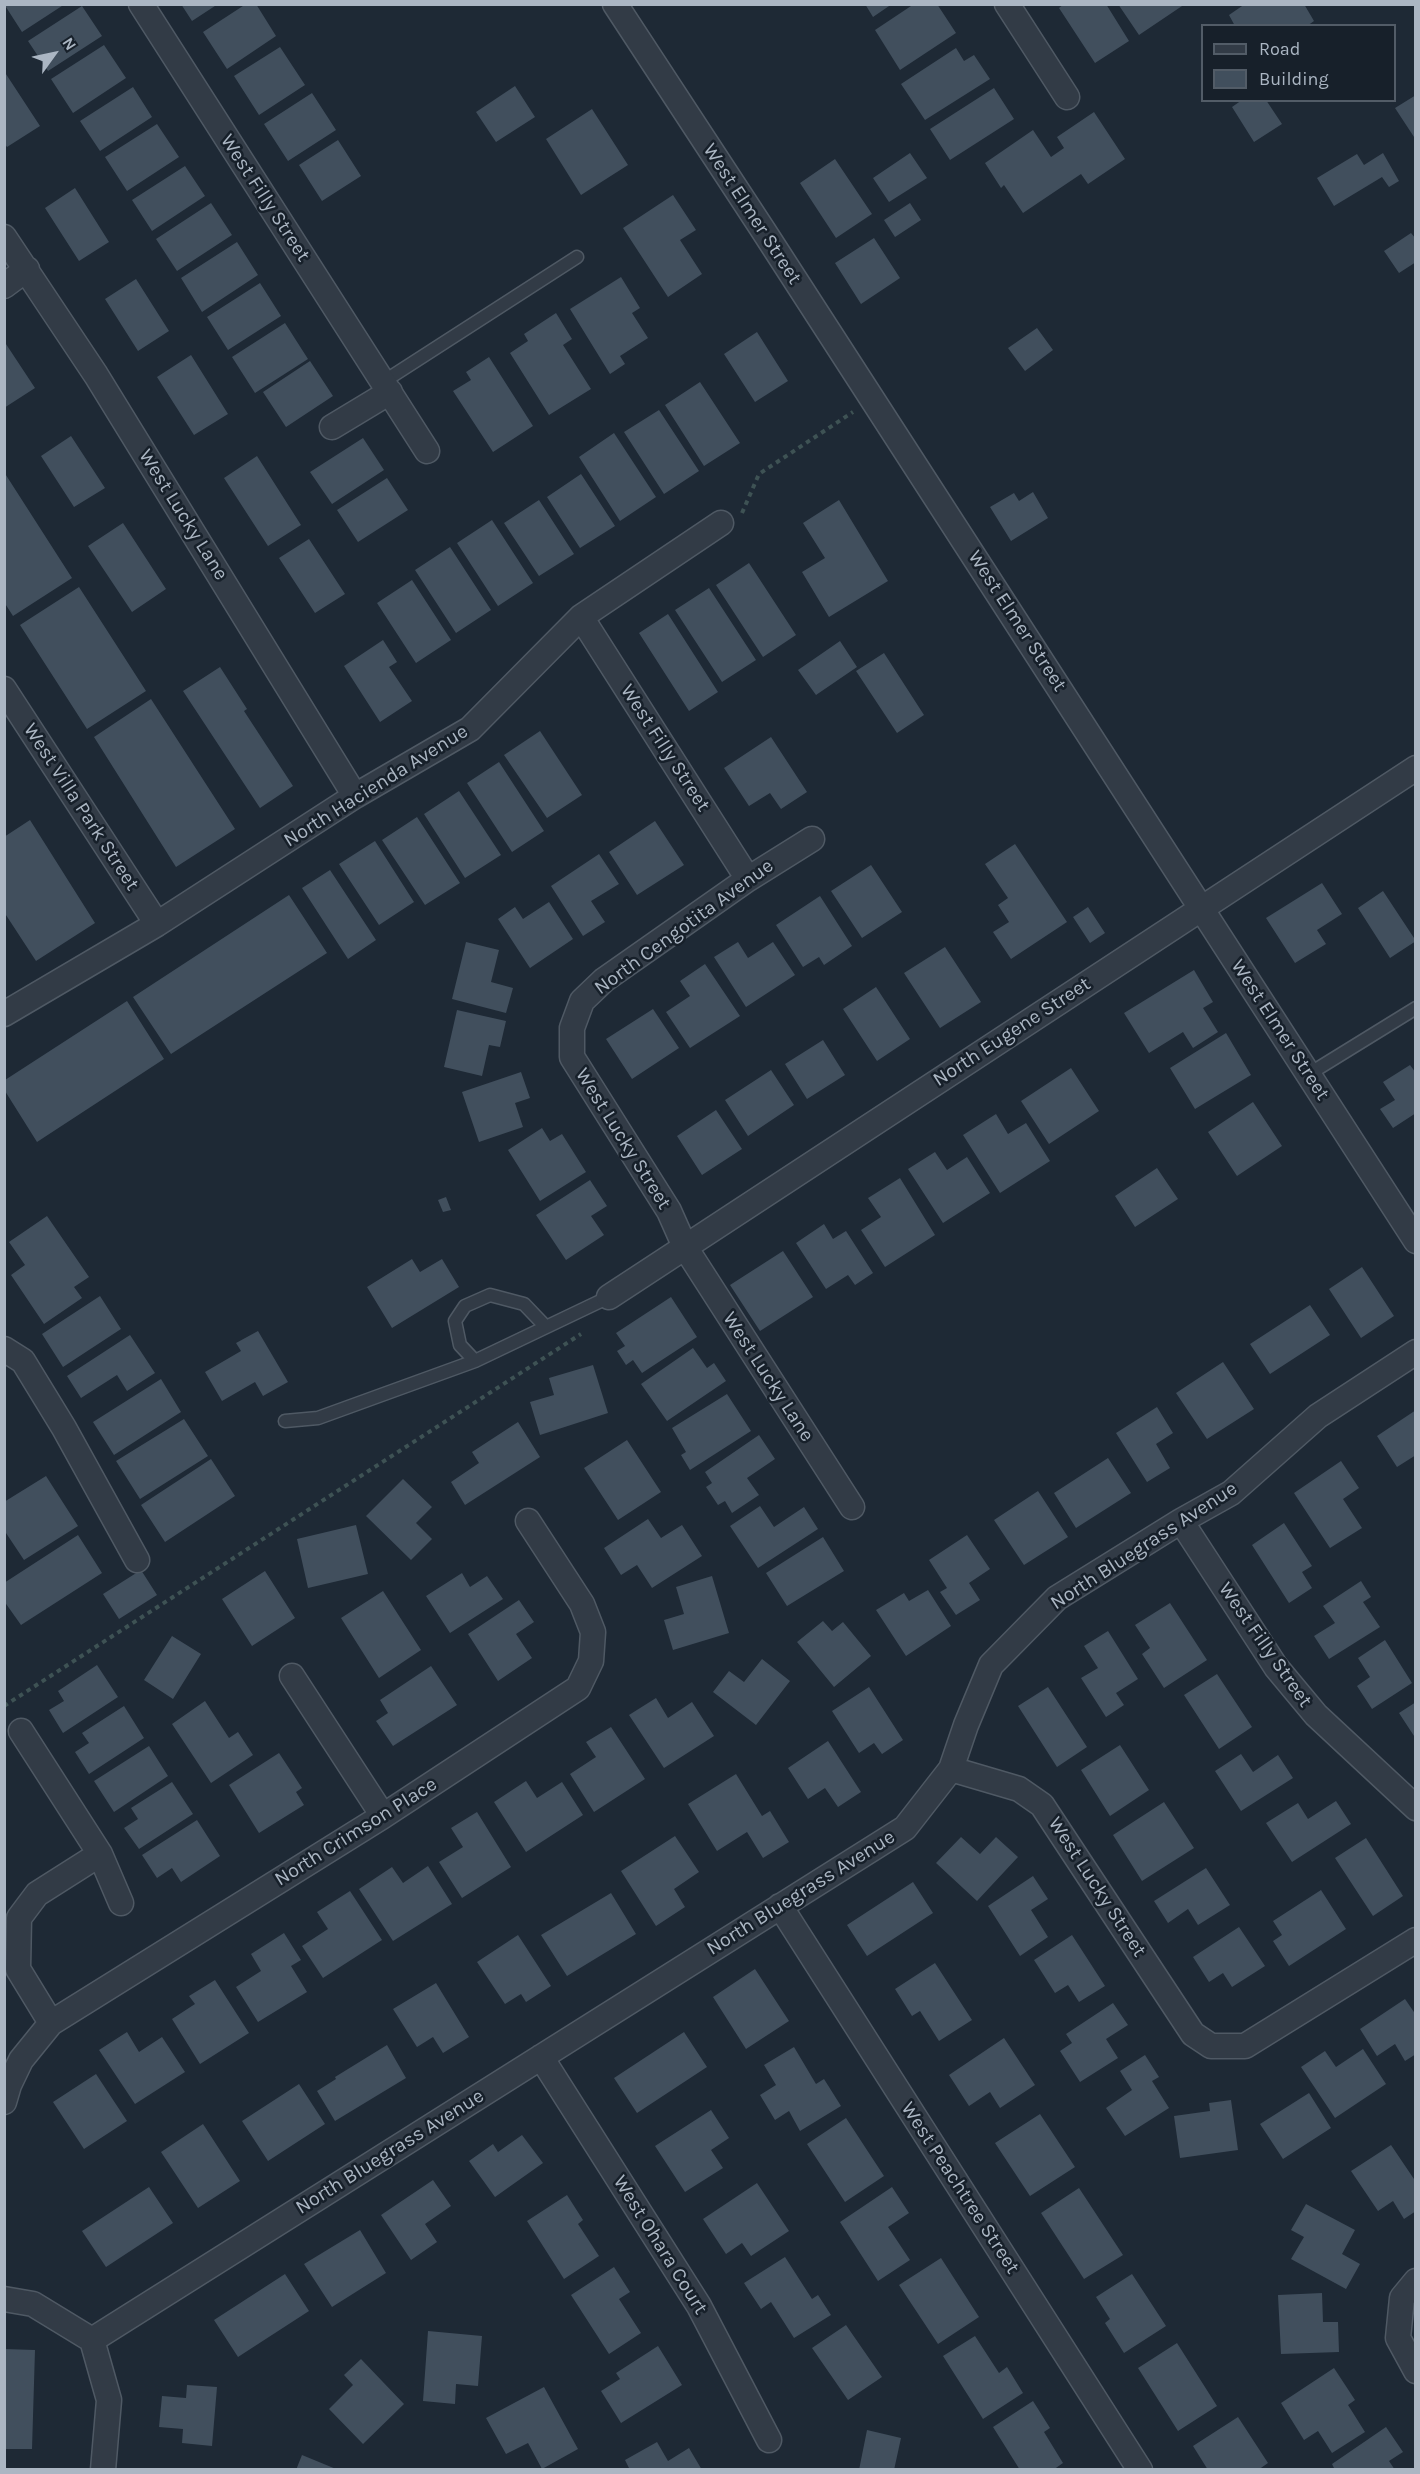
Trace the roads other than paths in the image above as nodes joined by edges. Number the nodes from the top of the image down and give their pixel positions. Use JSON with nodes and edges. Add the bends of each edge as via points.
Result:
{"nodes":[{"id":1,"x":141,"y":4,"type":"edge"},
{"id":2,"x":615,"y":4,"type":"edge"},
{"id":3,"x":1007,"y":4,"type":"edge"},
{"id":4,"x":1067,"y":97,"type":"dead end"},
{"id":5,"x":4,"y":237,"type":"edge"},
{"id":6,"x":577,"y":257,"type":"dead end"},
{"id":7,"x":27,"y":269,"type":"junction"},
{"id":8,"x":4,"y":286,"type":"edge"},
{"id":9,"x":386,"y":387,"type":"junction"},
{"id":10,"x":332,"y":428,"type":"dead end"},
{"id":11,"x":427,"y":451,"type":"dead end"},
{"id":12,"x":730,"y":521,"type":"road end"},
{"id":13,"x":581,"y":617,"type":"junction"},
{"id":14,"x":4,"y":689,"type":"edge"},
{"id":15,"x":1416,"y":768,"type":"edge"},
{"id":16,"x":355,"y":796,"type":"junction"},
{"id":17,"x":812,"y":839,"type":"dead end"},
{"id":18,"x":748,"y":879,"type":"junction"},
{"id":19,"x":1202,"y":907,"type":"junction"},
{"id":20,"x":157,"y":924,"type":"junction"},
{"id":21,"x":1416,"y":1008,"type":"edge"},
{"id":22,"x":4,"y":1014,"type":"edge"},
{"id":23,"x":572,"y":1028,"type":"joint"},
{"id":24,"x":1309,"y":1074,"type":"junction"},
{"id":25,"x":1416,"y":1240,"type":"edge"},
{"id":26,"x":684,"y":1247,"type":"junction"},
{"id":27,"x":609,"y":1297,"type":"joint"},
{"id":28,"x":546,"y":1327,"type":"junction"},
{"id":29,"x":4,"y":1349,"type":"edge"},
{"id":30,"x":1416,"y":1352,"type":"edge"},
{"id":31,"x":475,"y":1360,"type":"junction"},
{"id":32,"x":285,"y":1420,"type":"dead end"},
{"id":33,"x":852,"y":1506,"type":"dead end"},
{"id":34,"x":528,"y":1521,"type":"dead end"},
{"id":35,"x":1180,"y":1521,"type":"junction"},
{"id":36,"x":137,"y":1560,"type":"dead end"},
{"id":37,"x":292,"y":1676,"type":"dead end"},
{"id":38,"x":21,"y":1731,"type":"dead end"},
{"id":39,"x":951,"y":1769,"type":"junction"},
{"id":40,"x":1416,"y":1808,"type":"edge"},
{"id":41,"x":383,"y":1816,"type":"junction"},
{"id":42,"x":100,"y":1854,"type":"junction"},
{"id":43,"x":121,"y":1903,"type":"dead end"},
{"id":44,"x":780,"y":1906,"type":"junction"},
{"id":45,"x":1416,"y":1940,"type":"edge"},
{"id":46,"x":51,"y":2023,"type":"junction"},
{"id":47,"x":541,"y":2057,"type":"junction"},
{"id":48,"x":4,"y":2102,"type":"edge"},
{"id":49,"x":1409,"y":2289,"type":"edge"},
{"id":50,"x":4,"y":2299,"type":"edge"},
{"id":51,"x":92,"y":2340,"type":"junction"},
{"id":52,"x":1416,"y":2371,"type":"edge"},
{"id":53,"x":769,"y":2440,"type":"dead end"},
{"id":54,"x":103,"y":2469,"type":"edge"},
{"id":55,"x":1140,"y":2469,"type":"edge"}],
"edges":[{"from":1,"to":9,"type":"street","name":"West Filly Street"},
{"from":2,"to":19,"type":"street","name":"West Elmer Street"},
{"from":3,"to":4,"type":"street"},
{"from":5,"to":7,"type":"street","name":"West Lucky Lane"},
{"from":6,"to":9,"type":"lane"},
{"from":7,"to":8,"type":"street"},
{"from":7,"to":16,"type":"street","name":"West Lucky Lane","via":[[109,395]]},
{"from":9,"to":10,"type":"street"},
{"from":9,"to":11,"type":"street","name":"West Filly Street"},
{"from":12,"to":13,"type":"street","name":"North Hacienda Avenue"},
{"from":13,"to":16,"type":"street","name":"North Hacienda Avenue","via":[[470,729]]},
{"from":13,"to":18,"type":"street","name":"West Filly Street"},
{"from":14,"to":20,"type":"street","name":"West Villa Park Street"},
{"from":15,"to":19,"type":"street","name":"North Eugene Street"},
{"from":16,"to":20,"type":"street","name":"North Hacienda Avenue"},
{"from":17,"to":18,"type":"street","name":"North Cengotita Avenue"},
{"from":18,"to":23,"type":"street","name":"North Cengotita Avenue","via":[[604,980],[582,1001]]},
{"from":19,"to":24,"type":"street","name":"West Elmer Street"},
{"from":19,"to":26,"type":"street","name":"North Eugene Street"},
{"from":20,"to":22,"type":"street","name":"North Hacienda Avenue"},
{"from":21,"to":24,"type":"lane"},
{"from":23,"to":26,"type":"street","name":"West Lucky Street","via":[[572,1057],[669,1211]]},
{"from":24,"to":25,"type":"street","name":"West Elmer Street"},
{"from":26,"to":27,"type":"street","name":"North Eugene Street"},
{"from":26,"to":33,"type":"street","name":"West Lucky Lane"},
{"from":27,"to":28,"type":"lane"},
{"from":28,"to":31,"type":"lane"},
{"from":28,"to":31,"type":"lane","via":[[524,1304],[490,1295],[465,1306],[455,1321],[460,1345]]},
{"from":29,"to":36,"type":"street","via":[[23,1360]]},
{"from":30,"to":35,"type":"street","name":"North Bluegrass Avenue","via":[[1318,1416],[1231,1492]]},
{"from":31,"to":32,"type":"lane","via":[[318,1418]]},
{"from":34,"to":41,"type":"street","name":"North Crimson Place","via":[[582,1604],[592,1632],[591,1661],[583,1679],[578,1688]]},
{"from":35,"to":39,"type":"street","name":"North Bluegrass Avenue","via":[[1057,1598],[991,1665]]},
{"from":35,"to":40,"type":"street","name":"West Filly Street","via":[[1276,1667],[1316,1715]]},
{"from":37,"to":41,"type":"street"},
{"from":38,"to":42,"type":"street"},
{"from":39,"to":44,"type":"street","name":"North Bluegrass Avenue","via":[[905,1828]]},
{"from":39,"to":45,"type":"street","name":"West Lucky Street","via":[[1019,1789],[1042,1805],[1193,2034],[1211,2046],[1245,2046]]},
{"from":41,"to":46,"type":"street","name":"North Crimson Place"},
{"from":42,"to":43,"type":"street"},
{"from":42,"to":46,"type":"street","via":[[37,1894],[19,1918],[18,1969]]},
{"from":44,"to":47,"type":"street","name":"North Bluegrass Avenue"},
{"from":44,"to":55,"type":"street","name":"West Peachtree Street"},
{"from":46,"to":48,"type":"street","name":"North Crimson Place","via":[[21,2060]]},
{"from":47,"to":51,"type":"street","name":"North Bluegrass Avenue"},
{"from":47,"to":53,"type":"street","name":"West Ohara Court","via":[[699,2306]]},
{"from":49,"to":52,"type":"street","via":[[1398,2338]]},
{"from":50,"to":51,"type":"street","via":[[33,2304]]},
{"from":51,"to":54,"type":"street","via":[[109,2400]]}]}
